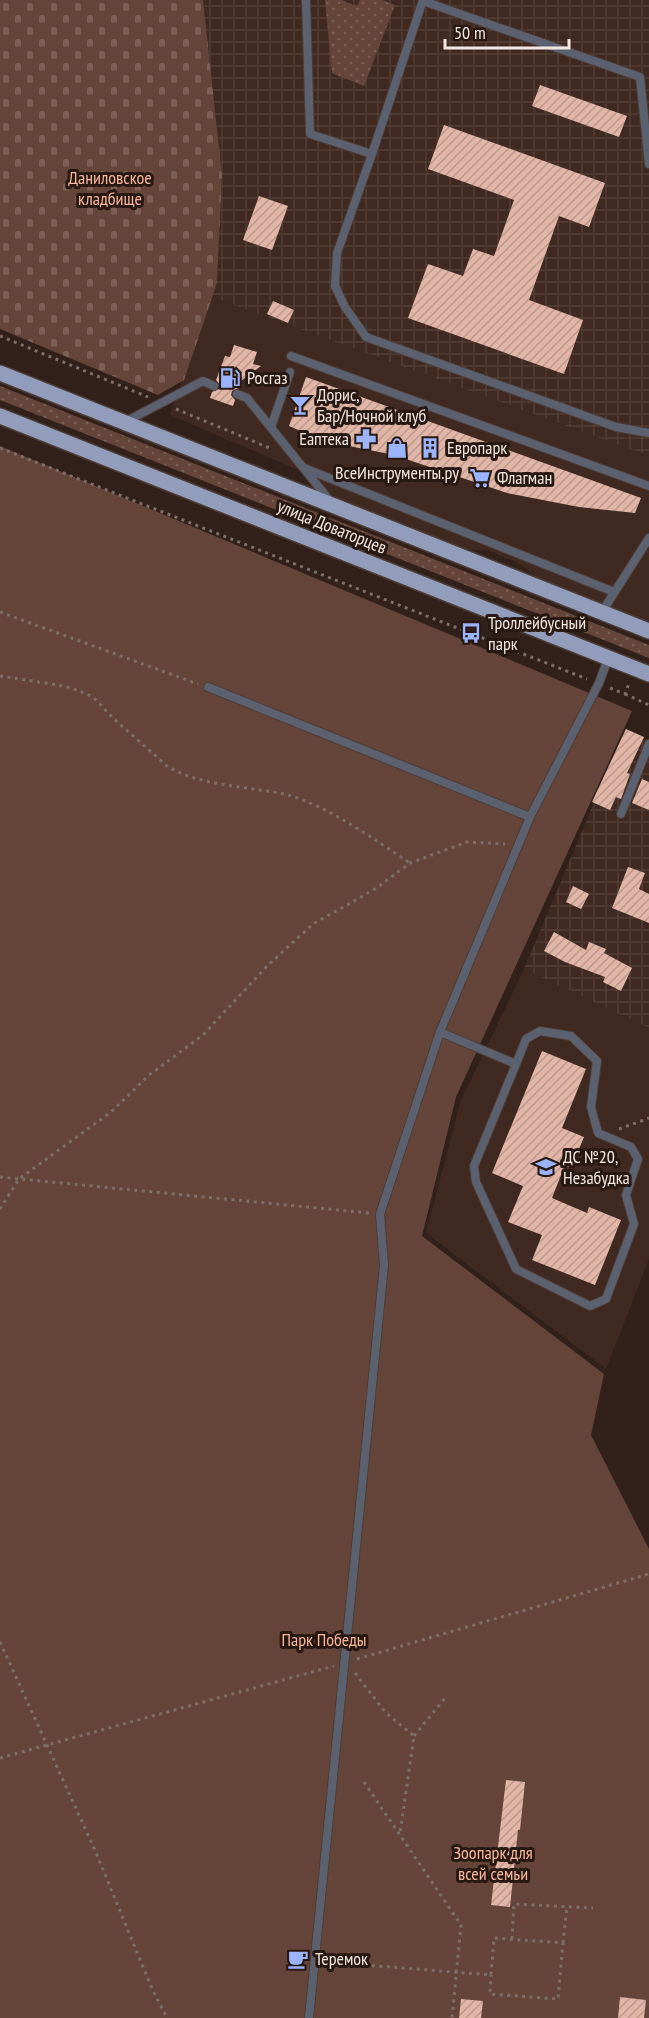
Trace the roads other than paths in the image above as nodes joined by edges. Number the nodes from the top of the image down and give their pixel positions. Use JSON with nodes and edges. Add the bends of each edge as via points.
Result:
{"nodes":[{"id":1,"x":306,"y":0,"type":"edge"},
{"id":2,"x":423,"y":1,"type":"edge"},
{"id":3,"x":372,"y":154,"type":"junction"},
{"id":4,"x":649,"y":164,"type":"edge"},
{"id":5,"x":291,"y":356,"type":"dead end"},
{"id":6,"x":290,"y":372,"type":"dead end"},
{"id":7,"x":0,"y":373,"type":"edge"},
{"id":8,"x":214,"y":386,"type":"dead end"},
{"id":9,"x":237,"y":394,"type":"dead end"},
{"id":10,"x":0,"y":416,"type":"edge"},
{"id":11,"x":125,"y":422,"type":"junction"},
{"id":12,"x":271,"y":427,"type":"junction"},
{"id":13,"x":649,"y":433,"type":"edge"},
{"id":14,"x":304,"y":468,"type":"junction"},
{"id":15,"x":649,"y":486,"type":"edge"},
{"id":16,"x":333,"y":505,"type":"junction"},
{"id":17,"x":649,"y":538,"type":"edge"},
{"id":18,"x":614,"y":592,"type":"junction"},
{"id":19,"x":602,"y":612,"type":"junction"},
{"id":20,"x":649,"y":630,"type":"edge"},
{"id":21,"x":608,"y":658,"type":"junction"},
{"id":22,"x":649,"y":674,"type":"edge"},
{"id":23,"x":208,"y":687,"type":"road end"},
{"id":24,"x":649,"y":744,"type":"edge"},
{"id":25,"x":647,"y":757,"type":"edge"},
{"id":26,"x":621,"y":814,"type":"dead end"},
{"id":27,"x":530,"y":818,"type":"junction"},
{"id":28,"x":440,"y":1032,"type":"junction"},
{"id":29,"x":516,"y":1064,"type":"junction"},
{"id":30,"x":309,"y":2018,"type":"edge"}],
"edges":[{"from":1,"to":3,"type":"lane","via":[[310,134]]},
{"from":2,"to":3,"type":"lane"},
{"from":2,"to":4,"type":"lane","via":[[640,77]]},
{"from":3,"to":13,"type":"lane","via":[[337,253],[335,286],[366,337],[616,427]]},
{"from":5,"to":15,"type":"lane"},
{"from":6,"to":12,"type":"lane"},
{"from":7,"to":11,"type":"main road","name":"улица Доваторцев"},
{"from":8,"to":11,"type":"lane","via":[[203,381]]},
{"from":9,"to":12,"type":"lane","via":[[247,398]]},
{"from":10,"to":21,"type":"main road","name":"улица Доваторцев"},
{"from":11,"to":16,"type":"main road","name":"улица Доваторцев"},
{"from":12,"to":14,"type":"lane"},
{"from":14,"to":16,"type":"lane"},
{"from":14,"to":18,"type":"lane"},
{"from":16,"to":19,"type":"main road","name":"улица Доваторцев"},
{"from":17,"to":18,"type":"lane"},
{"from":18,"to":19,"type":"lane"},
{"from":19,"to":20,"type":"main road","name":"улица Доваторцев"},
{"from":21,"to":22,"type":"main road","name":"улица Доваторцев"},
{"from":21,"to":27,"type":"lane"},
{"from":23,"to":27,"type":"lane"},
{"from":24,"to":25,"type":"lane"},
{"from":25,"to":26,"type":"lane"},
{"from":27,"to":28,"type":"lane"},
{"from":28,"to":29,"type":"lane"},
{"from":28,"to":30,"type":"lane","via":[[380,1214],[384,1265]]},
{"from":29,"to":29,"type":"lane","via":[[526,1039],[540,1031],[571,1036],[597,1061],[591,1107],[598,1133],[630,1147],[638,1159],[626,1195],[634,1224],[606,1299],[590,1306],[516,1269],[476,1182],[474,1166]]}]}
